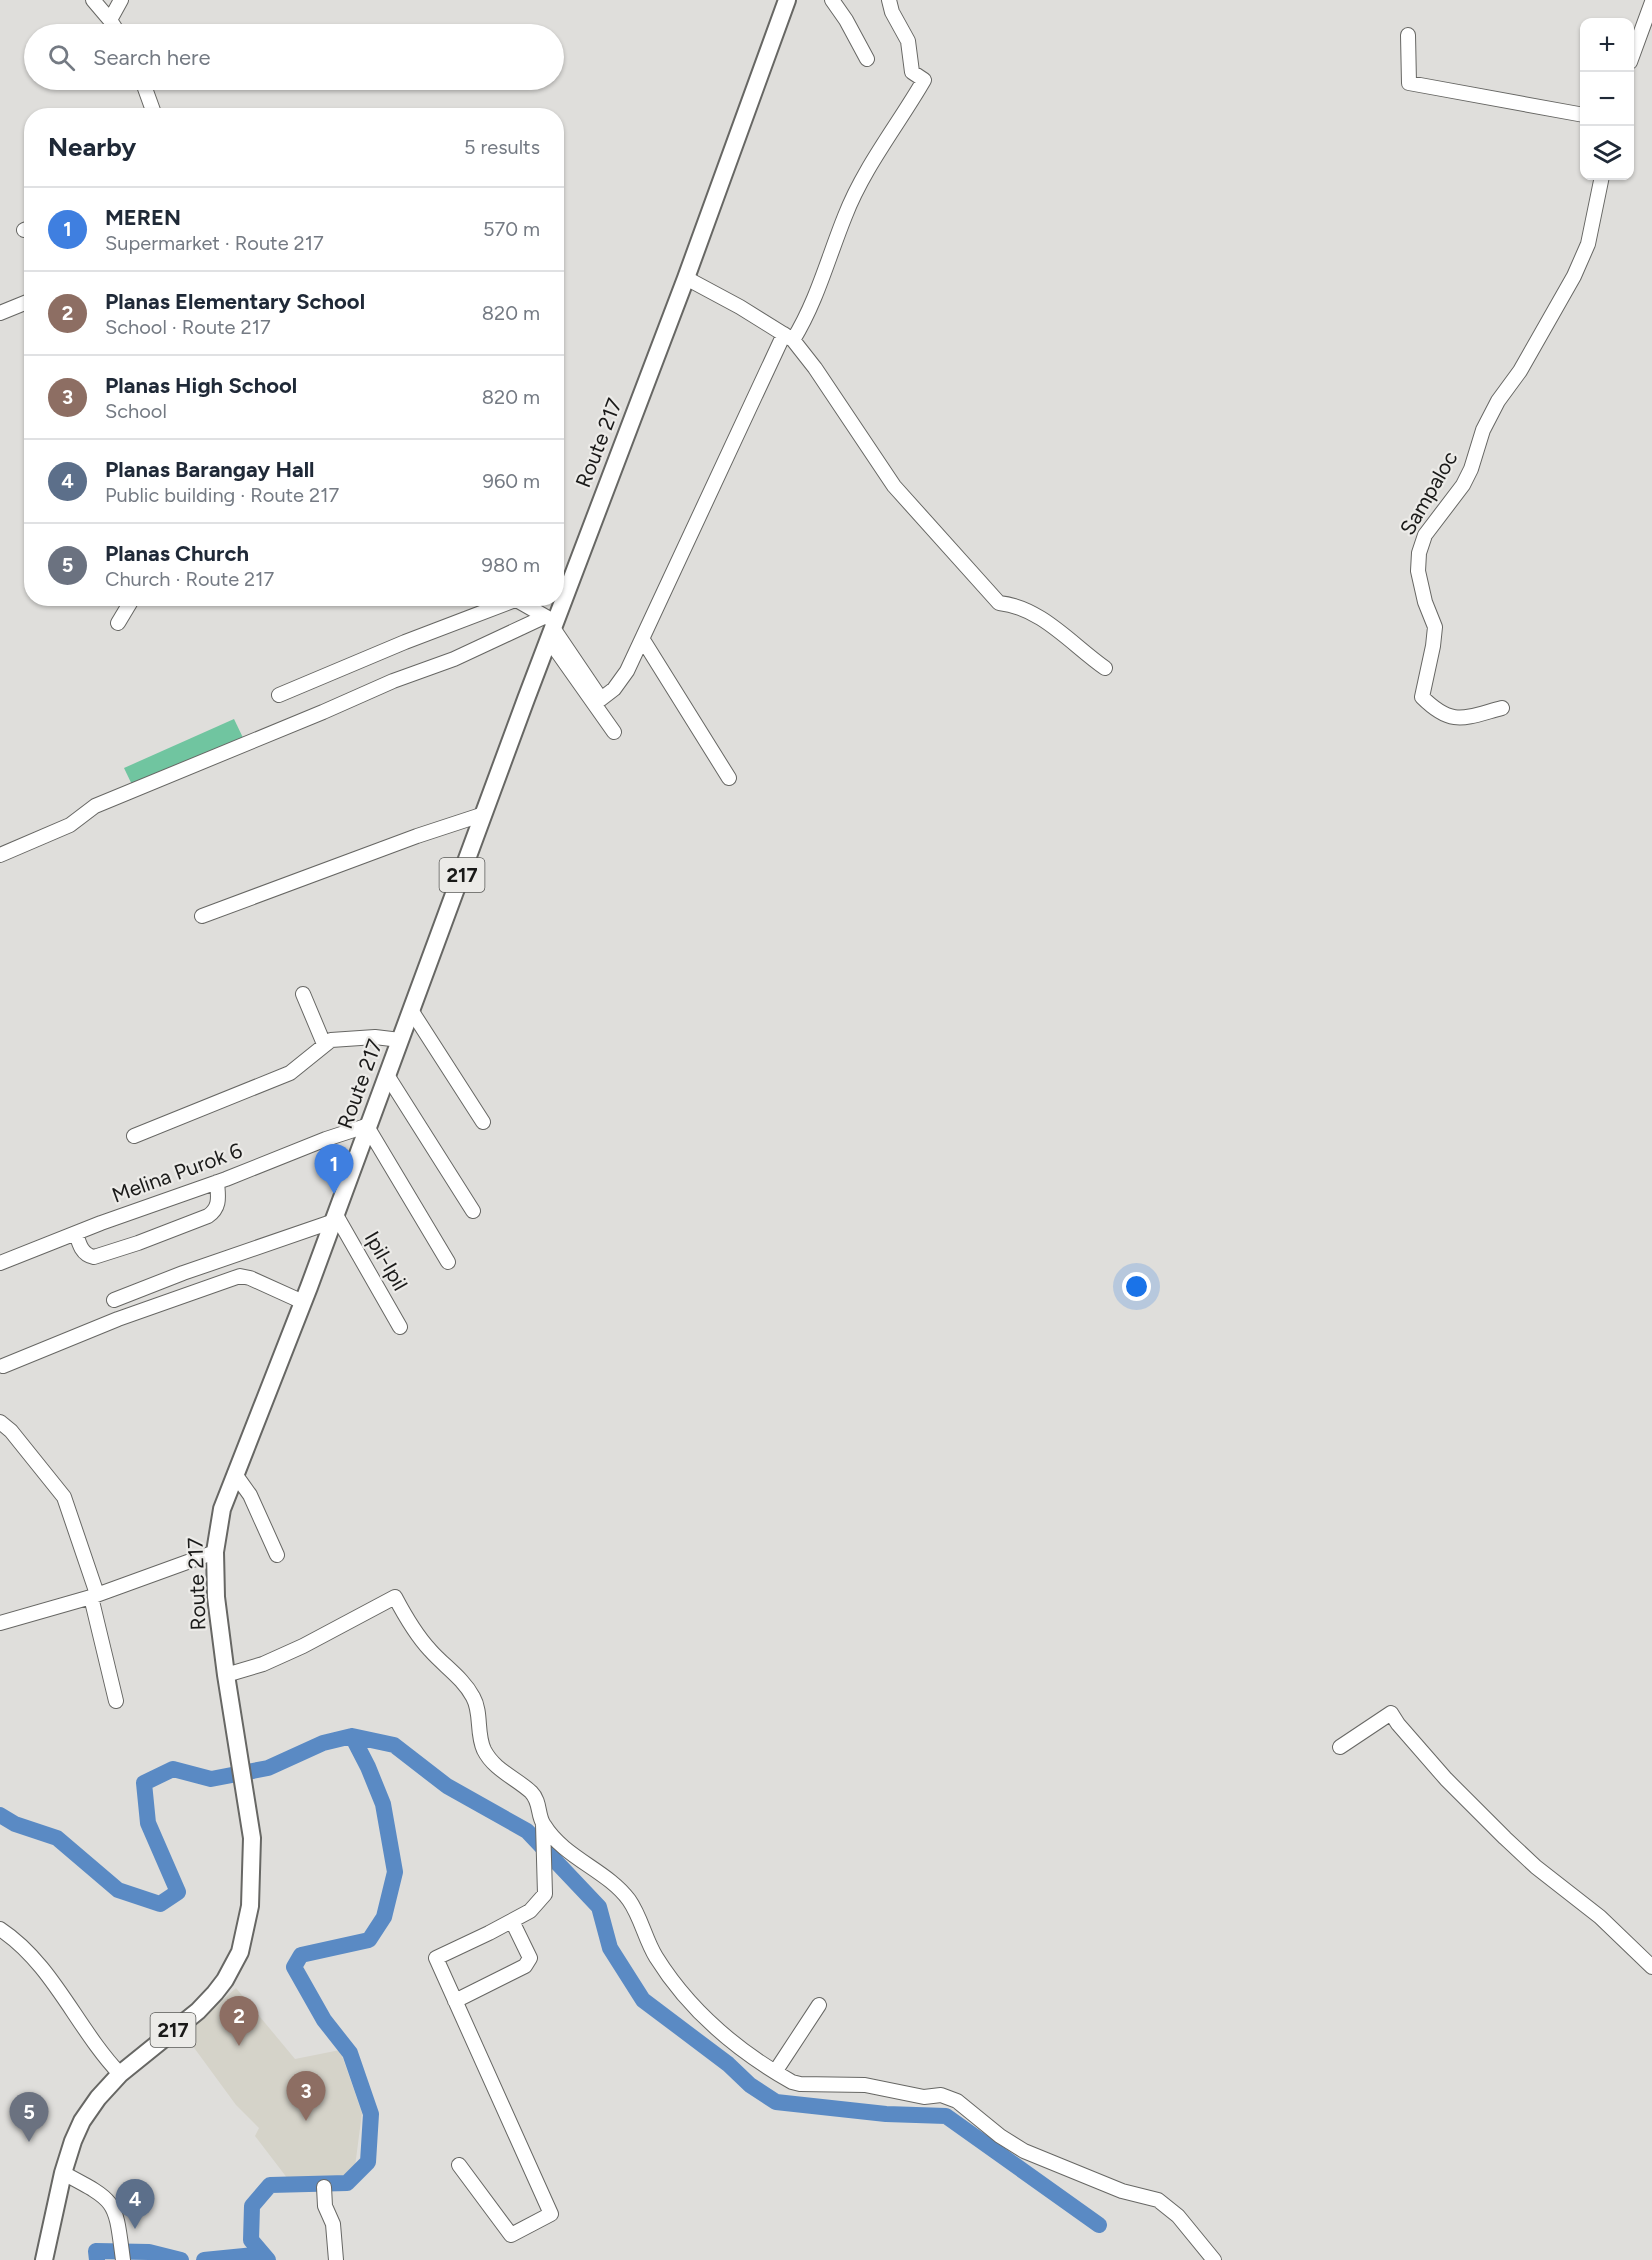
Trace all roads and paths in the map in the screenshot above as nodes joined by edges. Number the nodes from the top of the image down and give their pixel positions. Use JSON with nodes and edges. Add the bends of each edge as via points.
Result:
{"nodes":[{"id":1,"x":93,"y":0,"type":"edge"},
{"id":2,"x":787,"y":0,"type":"edge"},
{"id":3,"x":832,"y":0,"type":"edge"},
{"id":4,"x":889,"y":0,"type":"edge"},
{"id":5,"x":1652,"y":2,"type":"edge"},
{"id":6,"x":113,"y":8,"type":"edge"},
{"id":7,"x":117,"y":24,"type":"edge"},
{"id":8,"x":1408,"y":35,"type":"dead end"},
{"id":9,"x":1634,"y":49,"type":"edge"},
{"id":10,"x":867,"y":59,"type":"dead end"},
{"id":11,"x":145,"y":90,"type":"edge"},
{"id":12,"x":151,"y":108,"type":"edge"},
{"id":13,"x":1580,"y":114,"type":"edge"},
{"id":14,"x":1601,"y":180,"type":"edge"},
{"id":15,"x":686,"y":278,"type":"junction"},
{"id":16,"x":24,"y":303,"type":"edge"},
{"id":17,"x":0,"y":313,"type":"edge"},
{"id":18,"x":789,"y":337,"type":"junction"},
{"id":19,"x":564,"y":590,"type":"edge"},
{"id":20,"x":128,"y":606,"type":"edge"},
{"id":21,"x":496,"y":606,"type":"edge"},
{"id":22,"x":523,"y":606,"type":"edge"},
{"id":23,"x":558,"y":606,"type":"edge"},
{"id":24,"x":118,"y":623,"type":"dead end"},
{"id":25,"x":550,"y":626,"type":"junction"},
{"id":26,"x":643,"y":640,"type":"junction"},
{"id":27,"x":1105,"y":668,"type":"dead end"},
{"id":28,"x":279,"y":695,"type":"dead end"},
{"id":29,"x":1502,"y":708,"type":"dead end"},
{"id":30,"x":614,"y":732,"type":"dead end"},
{"id":31,"x":729,"y":778,"type":"dead end"},
{"id":32,"x":484,"y":814,"type":"junction"},
{"id":33,"x":0,"y":855,"type":"edge"},
{"id":34,"x":202,"y":916,"type":"dead end"},
{"id":35,"x":303,"y":994,"type":"dead end"},
{"id":36,"x":411,"y":1010,"type":"junction"},
{"id":37,"x":400,"y":1040,"type":"junction"},
{"id":38,"x":324,"y":1044,"type":"junction"},
{"id":39,"x":387,"y":1075,"type":"junction"},
{"id":40,"x":483,"y":1122,"type":"dead end"},
{"id":41,"x":368,"y":1127,"type":"junction"},
{"id":42,"x":134,"y":1136,"type":"dead end"},
{"id":43,"x":217,"y":1182,"type":"junction"},
{"id":44,"x":473,"y":1211,"type":"dead end"},
{"id":45,"x":335,"y":1218,"type":"junction"},
{"id":46,"x":76,"y":1233,"type":"junction"},
{"id":47,"x":448,"y":1262,"type":"dead end"},
{"id":48,"x":0,"y":1263,"type":"edge"},
{"id":49,"x":114,"y":1300,"type":"dead end"},
{"id":50,"x":303,"y":1302,"type":"junction"},
{"id":51,"x":400,"y":1327,"type":"dead end"},
{"id":52,"x":3,"y":1366,"type":"dead end"},
{"id":53,"x":0,"y":1422,"type":"edge"},
{"id":54,"x":235,"y":1474,"type":"junction"},
{"id":55,"x":215,"y":1552,"type":"junction"},
{"id":56,"x":277,"y":1555,"type":"dead end"},
{"id":57,"x":94,"y":1596,"type":"junction"},
{"id":58,"x":0,"y":1623,"type":"edge"},
{"id":59,"x":226,"y":1676,"type":"junction"},
{"id":60,"x":116,"y":1701,"type":"dead end"},
{"id":61,"x":1340,"y":1747,"type":"dead end"},
{"id":62,"x":543,"y":1824,"type":"junction"},
{"id":63,"x":512,"y":1921,"type":"junction"},
{"id":64,"x":0,"y":1929,"type":"edge"},
{"id":65,"x":1652,"y":1967,"type":"edge"},
{"id":66,"x":455,"y":2001,"type":"junction"},
{"id":67,"x":819,"y":2005,"type":"dead end"},
{"id":68,"x":775,"y":2072,"type":"junction"},
{"id":69,"x":120,"y":2074,"type":"junction"},
{"id":70,"x":459,"y":2166,"type":"dead end"},
{"id":71,"x":63,"y":2173,"type":"junction"},
{"id":72,"x":324,"y":2187,"type":"dead end"},
{"id":73,"x":122,"y":2259,"type":"edge"},
{"id":74,"x":44,"y":2260,"type":"edge"},
{"id":75,"x":336,"y":2260,"type":"edge"},
{"id":76,"x":1214,"y":2260,"type":"edge"}],
"edges":[{"from":1,"to":6,"type":"street"},
{"from":2,"to":15,"type":"main road","name":"Route 217","number":"217"},
{"from":3,"to":10,"type":"street"},
{"from":4,"to":18,"type":"street","via":[[908,41],[912,72],[924,80],[862,182],[845,216],[811,308]]},
{"from":5,"to":9,"type":"street"},
{"from":6,"to":7,"type":"street"},
{"from":8,"to":13,"type":"street","via":[[1409,82]]},
{"from":11,"to":12,"type":"street"},
{"from":14,"to":29,"type":"street","name":"Sampaloc","via":[[1588,244],[1574,276],[1520,371],[1498,401],[1463,485],[1425,535],[1419,553],[1420,581],[1435,627],[1422,697],[1448,717],[1460,719]]},
{"from":15,"to":18,"type":"street"},
{"from":15,"to":19,"type":"main road","name":"Route 217","number":"217"},
{"from":16,"to":17,"type":"street"},
{"from":18,"to":26,"type":"street","via":[[695,522]]},
{"from":18,"to":27,"type":"street","via":[[815,368],[894,486],[999,603],[1015,604],[1030,611]]},
{"from":20,"to":24,"type":"street"},
{"from":21,"to":28,"type":"street"},
{"from":22,"to":25,"type":"street"},
{"from":23,"to":25,"type":"main road","name":"Route 217","number":"217"},
{"from":25,"to":26,"type":"street","via":[[601,699],[619,684]]},
{"from":25,"to":30,"type":"street"},
{"from":25,"to":32,"type":"main road","name":"Route 217","number":"217"},
{"from":25,"to":33,"type":"street","via":[[393,681],[95,806],[70,825]]},
{"from":26,"to":31,"type":"street"},
{"from":32,"to":34,"type":"street"},
{"from":32,"to":36,"type":"main road","name":"Route 217","number":"217"},
{"from":35,"to":38,"type":"street"},
{"from":36,"to":37,"type":"main road","name":"Route 217","number":"217"},
{"from":36,"to":40,"type":"street"},
{"from":37,"to":38,"type":"street","via":[[344,1038]]},
{"from":37,"to":39,"type":"main road","name":"Route 217","number":"217"},
{"from":38,"to":42,"type":"street","via":[[290,1073]]},
{"from":39,"to":41,"type":"main road","name":"Route 217","number":"217"},
{"from":39,"to":44,"type":"street"},
{"from":41,"to":43,"type":"street","name":"Melina Purok 6","via":[[326,1139]]},
{"from":41,"to":45,"type":"main road","name":"Route 217","number":"217"},
{"from":41,"to":47,"type":"street"},
{"from":43,"to":46,"type":"street","name":"Melina Purok 6"},
{"from":43,"to":46,"type":"street","via":[[218,1203],[214,1212],[138,1243],[94,1257],[79,1246]]},
{"from":45,"to":49,"type":"street"},
{"from":45,"to":50,"type":"main road","name":"Route 217","number":"217"},
{"from":45,"to":51,"type":"street","name":"Ipil-Ipil"},
{"from":46,"to":48,"type":"street","name":"Melina Purok 6"},
{"from":50,"to":52,"type":"street","via":[[240,1276],[118,1319]]},
{"from":50,"to":54,"type":"main road","name":"Route 217","number":"217"},
{"from":53,"to":57,"type":"street","via":[[64,1497]]},
{"from":54,"to":55,"type":"main road","name":"Route 217","number":"217","via":[[222,1509]]},
{"from":54,"to":56,"type":"street","via":[[261,1517]]},
{"from":55,"to":57,"type":"street"},
{"from":55,"to":59,"type":"main road","name":"Route 217","number":"217"},
{"from":57,"to":58,"type":"street"},
{"from":57,"to":60,"type":"street"},
{"from":59,"to":62,"type":"street","via":[[303,1646],[396,1597],[429,1649],[475,1698],[484,1749],[500,1769],[538,1800]]},
{"from":59,"to":69,"type":"main road","name":"Route 217","number":"217","via":[[252,1838],[250,1906],[240,1952],[225,1980],[198,2011]]},
{"from":61,"to":65,"type":"street","via":[[1391,1713],[1446,1779],[1505,1838],[1600,1917]]},
{"from":62,"to":63,"type":"street","via":[[545,1894],[530,1911]]},
{"from":62,"to":68,"type":"street","via":[[561,1845],[618,1887],[628,1899],[654,1954],[687,1999],[743,2052]]},
{"from":63,"to":66,"type":"street","via":[[530,1958],[525,1966]]},
{"from":63,"to":66,"type":"street","via":[[436,1958]]},
{"from":64,"to":69,"type":"street","via":[[28,1951]]},
{"from":66,"to":70,"type":"street","via":[[550,2214],[512,2235]]},
{"from":67,"to":68,"type":"street"},
{"from":68,"to":76,"type":"street","via":[[800,2084],[865,2085],[957,2101],[1024,2151],[1122,2191],[1158,2200],[1178,2216]]},
{"from":69,"to":71,"type":"main road","name":"Route 217","number":"217","via":[[82,2121]]},
{"from":71,"to":73,"type":"street","via":[[94,2190],[115,2210]]},
{"from":71,"to":74,"type":"main road","name":"Route 217","number":"217"},
{"from":72,"to":75,"type":"street"}]}
